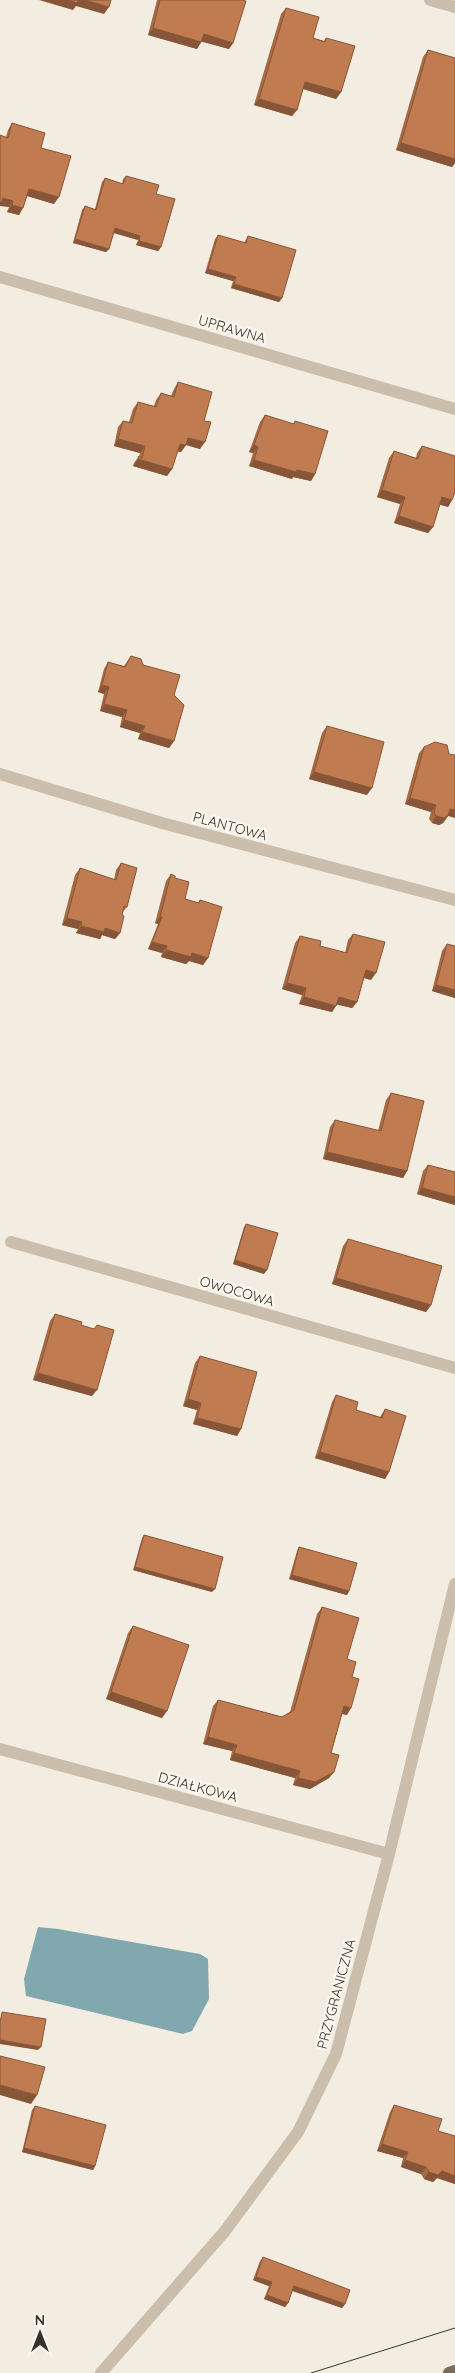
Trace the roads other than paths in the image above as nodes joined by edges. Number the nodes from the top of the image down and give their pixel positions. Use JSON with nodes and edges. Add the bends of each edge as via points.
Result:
{"nodes":[{"id":1,"x":430,"y":0,"type":"edge"},
{"id":2,"x":455,"y":7,"type":"edge"},
{"id":3,"x":0,"y":277,"type":"edge"},
{"id":4,"x":455,"y":409,"type":"edge"},
{"id":5,"x":0,"y":774,"type":"edge"},
{"id":6,"x":455,"y":900,"type":"edge"},
{"id":7,"x":11,"y":1242,"type":"dead end"},
{"id":8,"x":455,"y":1368,"type":"edge"},
{"id":9,"x":455,"y":1584,"type":"edge"},
{"id":10,"x":0,"y":1749,"type":"edge"},
{"id":11,"x":389,"y":1854,"type":"junction"},
{"id":12,"x":455,"y":2371,"type":"edge"},
{"id":13,"x":101,"y":2373,"type":"edge"},
{"id":14,"x":449,"y":2373,"type":"edge"}],
"edges":[{"from":1,"to":2,"type":"street"},
{"from":3,"to":4,"type":"street","name":"UPRAWNA"},
{"from":5,"to":6,"type":"street","name":"PLANTOWA","via":[[162,823]]},
{"from":7,"to":8,"type":"street","name":"OWOCOWA"},
{"from":9,"to":11,"type":"street","name":"PRZYGRANICZNA"},
{"from":10,"to":11,"type":"street","name":"DZIAŁKOWA"},
{"from":11,"to":13,"type":"street","name":"PRZYGRANICZNA","via":[[336,2054],[298,2132],[225,2231]]},
{"from":12,"to":14,"type":"main road"}]}
